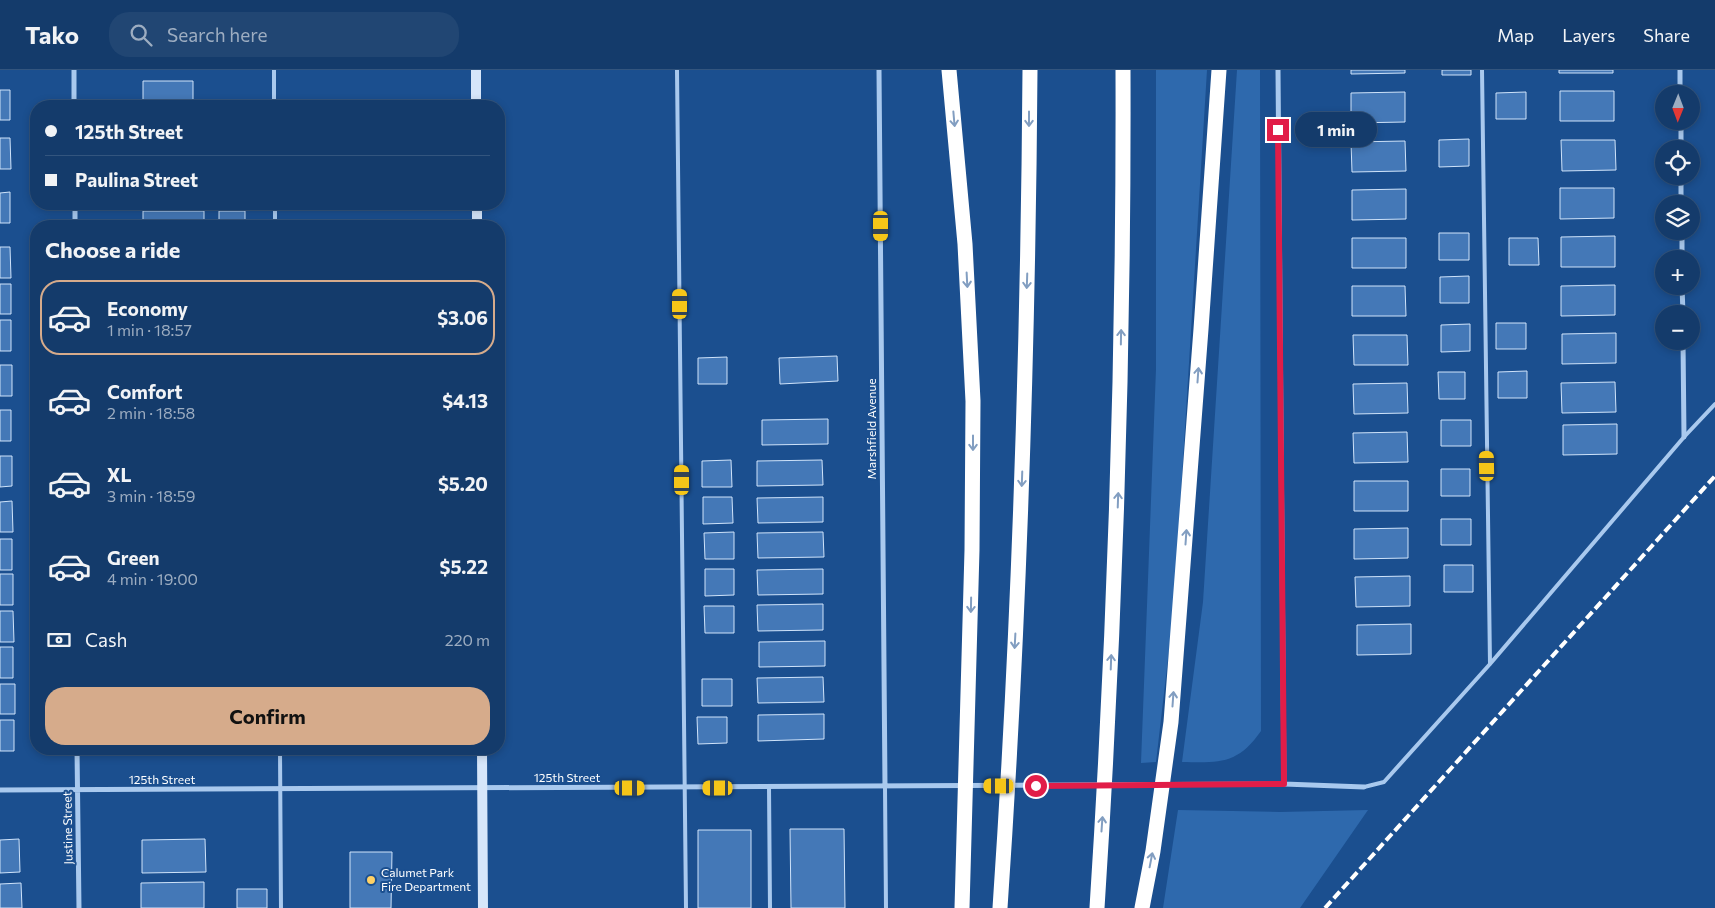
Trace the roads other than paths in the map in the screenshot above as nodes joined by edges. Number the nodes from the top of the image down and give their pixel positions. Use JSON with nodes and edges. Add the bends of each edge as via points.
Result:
{"nodes":[{"id":1,"x":74,"y":70,"type":"edge"},
{"id":2,"x":274,"y":70,"type":"edge"},
{"id":3,"x":476,"y":70,"type":"edge"},
{"id":4,"x":678,"y":70,"type":"edge"},
{"id":5,"x":880,"y":70,"type":"edge"},
{"id":6,"x":949,"y":70,"type":"edge"},
{"id":7,"x":1030,"y":70,"type":"edge"},
{"id":8,"x":1123,"y":70,"type":"edge"},
{"id":9,"x":1219,"y":70,"type":"edge"},
{"id":10,"x":1278,"y":70,"type":"edge"},
{"id":11,"x":1482,"y":70,"type":"edge"},
{"id":12,"x":1680,"y":70,"type":"edge"},
{"id":13,"x":1680,"y":85,"type":"edge"},
{"id":14,"x":74,"y":100,"type":"edge"},
{"id":15,"x":274,"y":100,"type":"edge"},
{"id":16,"x":476,"y":100,"type":"edge"},
{"id":17,"x":1683,"y":350,"type":"edge"},
{"id":18,"x":1715,"y":404,"type":"edge"},
{"id":19,"x":1684,"y":438,"type":"junction"},
{"id":20,"x":1490,"y":664,"type":"junction"},
{"id":21,"x":77,"y":755,"type":"edge"},
{"id":22,"x":280,"y":755,"type":"edge"},
{"id":23,"x":482,"y":755,"type":"edge"},
{"id":24,"x":1284,"y":784,"type":"junction"},
{"id":25,"x":885,"y":787,"type":"junction"},
{"id":26,"x":1364,"y":787,"type":"joint"},
{"id":27,"x":685,"y":788,"type":"junction"},
{"id":28,"x":769,"y":788,"type":"junction"},
{"id":29,"x":482,"y":789,"type":"junction"},
{"id":30,"x":0,"y":790,"type":"edge"},
{"id":31,"x":78,"y":790,"type":"junction"},
{"id":32,"x":280,"y":790,"type":"junction"},
{"id":33,"x":79,"y":908,"type":"edge"},
{"id":34,"x":281,"y":908,"type":"edge"},
{"id":35,"x":483,"y":908,"type":"edge"},
{"id":36,"x":686,"y":908,"type":"edge"},
{"id":37,"x":770,"y":908,"type":"edge"},
{"id":38,"x":886,"y":908,"type":"edge"},
{"id":39,"x":962,"y":908,"type":"edge"},
{"id":40,"x":1000,"y":908,"type":"edge"},
{"id":41,"x":1097,"y":908,"type":"edge"},
{"id":42,"x":1142,"y":908,"type":"edge"}],
"edges":[{"from":1,"to":14,"type":"street"},
{"from":2,"to":15,"type":"lane"},
{"from":3,"to":16,"type":"main road"},
{"from":4,"to":27,"type":"lane"},
{"from":5,"to":25,"type":"street","name":"Marshfield Avenue"},
{"from":6,"to":39,"type":"highway","one_way":true,"via":[[965,244],[973,401]]},
{"from":7,"to":40,"type":"highway","one_way":true,"via":[[1022,485]]},
{"from":41,"to":8,"type":"highway","one_way":true,"via":[[1118,488],[1124,227]]},
{"from":42,"to":9,"type":"highway","one_way":true,"via":[[1172,722]]},
{"from":10,"to":24,"type":"street"},
{"from":11,"to":20,"type":"lane"},
{"from":12,"to":13,"type":"street"},
{"from":17,"to":19,"type":"street"},
{"from":18,"to":19,"type":"lane"},
{"from":19,"to":20,"type":"lane"},
{"from":20,"to":26,"type":"lane","via":[[1384,782]]},
{"from":21,"to":31,"type":"street","name":"Justine Street"},
{"from":22,"to":32,"type":"lane"},
{"from":23,"to":29,"type":"main road"},
{"from":24,"to":25,"type":"street","name":"125th Street"},
{"from":24,"to":26,"type":"street","name":"125th Street"},
{"from":25,"to":28,"type":"street","name":"125th Street"},
{"from":25,"to":38,"type":"lane"},
{"from":27,"to":28,"type":"street","name":"125th Street"},
{"from":27,"to":29,"type":"street","name":"125th Street"},
{"from":27,"to":36,"type":"lane"},
{"from":28,"to":37,"type":"lane"},
{"from":29,"to":32,"type":"street","name":"125th Street"},
{"from":29,"to":35,"type":"main road"},
{"from":30,"to":31,"type":"street","name":"125th Street"},
{"from":31,"to":32,"type":"street","name":"125th Street"},
{"from":31,"to":33,"type":"street","name":"Justine Street"},
{"from":32,"to":34,"type":"lane"}]}
